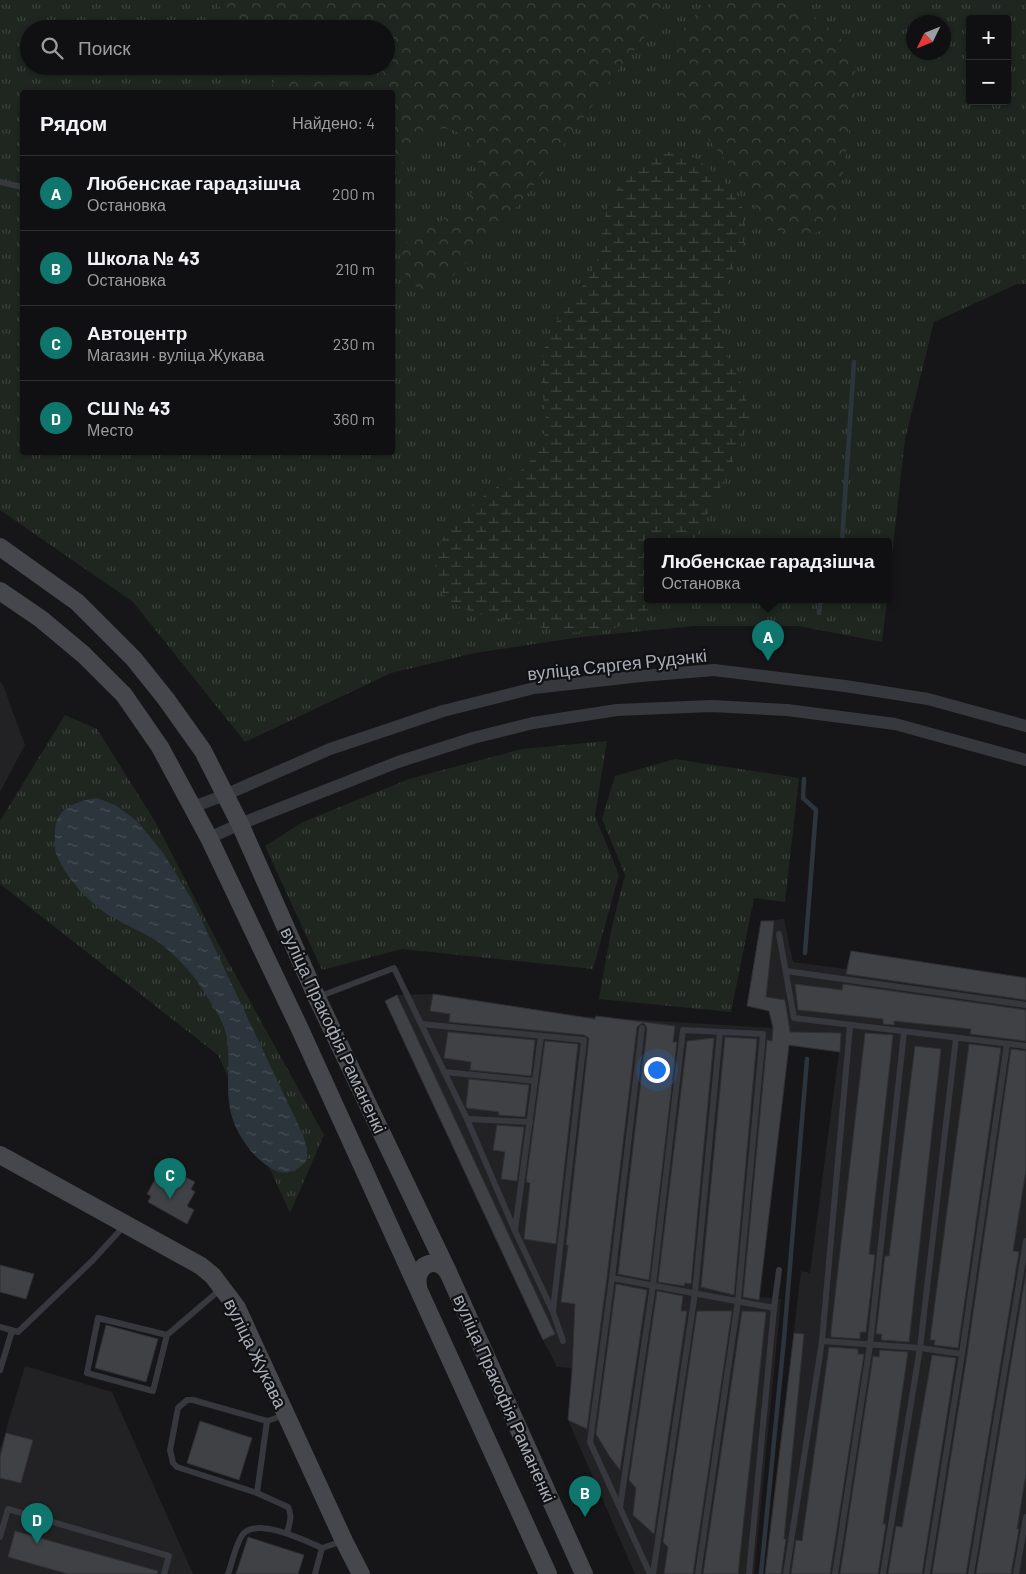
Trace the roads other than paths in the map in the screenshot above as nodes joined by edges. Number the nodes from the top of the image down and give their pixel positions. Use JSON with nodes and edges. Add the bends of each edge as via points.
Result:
{"nodes":[{"id":1,"x":0,"y":182,"type":"edge"},
{"id":2,"x":20,"y":187,"type":"edge"},
{"id":3,"x":0,"y":547,"type":"edge"},
{"id":4,"x":0,"y":591,"type":"edge"},
{"id":5,"x":1026,"y":726,"type":"edge"},
{"id":6,"x":1026,"y":760,"type":"edge"},
{"id":7,"x":225,"y":795,"type":"junction"},
{"id":8,"x":193,"y":807,"type":"junction"},
{"id":9,"x":240,"y":824,"type":"junction"},
{"id":10,"x":209,"y":838,"type":"junction"},
{"id":11,"x":779,"y":934,"type":"dead end"},
{"id":12,"x":786,"y":971,"type":"junction"},
{"id":13,"x":317,"y":998,"type":"junction"},
{"id":14,"x":1026,"y":1005,"type":"edge"},
{"id":15,"x":421,"y":1024,"type":"junction"},
{"id":16,"x":850,"y":1026,"type":"junction"},
{"id":17,"x":642,"y":1028,"type":"dead end"},
{"id":18,"x":720,"y":1032,"type":"junction"},
{"id":19,"x":904,"y":1032,"type":"junction"},
{"id":20,"x":541,"y":1036,"type":"junction"},
{"id":21,"x":956,"y":1038,"type":"junction"},
{"id":22,"x":1007,"y":1044,"type":"junction"},
{"id":23,"x":1026,"y":1046,"type":"edge"},
{"id":24,"x":444,"y":1072,"type":"junction"},
{"id":25,"x":535,"y":1081,"type":"junction"},
{"id":26,"x":467,"y":1119,"type":"junction"},
{"id":27,"x":530,"y":1122,"type":"junction"},
{"id":28,"x":0,"y":1155,"type":"edge"},
{"id":29,"x":126,"y":1224,"type":"junction"},
{"id":30,"x":515,"y":1231,"type":"junction"},
{"id":31,"x":1026,"y":1241,"type":"edge"},
{"id":32,"x":779,"y":1270,"type":"dead end"},
{"id":33,"x":448,"y":1272,"type":"junction"},
{"id":34,"x":612,"y":1278,"type":"junction"},
{"id":35,"x":653,"y":1285,"type":"junction"},
{"id":36,"x":418,"y":1286,"type":"junction"},
{"id":37,"x":223,"y":1288,"type":"junction"},
{"id":38,"x":695,"y":1293,"type":"junction"},
{"id":39,"x":738,"y":1301,"type":"junction"},
{"id":40,"x":774,"y":1308,"type":"junction"},
{"id":41,"x":553,"y":1312,"type":"junction"},
{"id":42,"x":0,"y":1328,"type":"edge"},
{"id":43,"x":12,"y":1331,"type":"junction"},
{"id":44,"x":167,"y":1335,"type":"junction"},
{"id":45,"x":563,"y":1341,"type":"dead end"},
{"id":46,"x":822,"y":1341,"type":"junction"},
{"id":47,"x":870,"y":1345,"type":"junction"},
{"id":48,"x":920,"y":1348,"type":"junction"},
{"id":49,"x":962,"y":1354,"type":"junction"},
{"id":50,"x":0,"y":1370,"type":"edge"},
{"id":51,"x":286,"y":1414,"type":"junction"},
{"id":52,"x":267,"y":1421,"type":"junction"},
{"id":53,"x":257,"y":1493,"type":"junction"},
{"id":54,"x":620,"y":1507,"type":"junction"},
{"id":55,"x":1026,"y":1516,"type":"edge"},
{"id":56,"x":1,"y":1528,"type":"edge"},
{"id":57,"x":287,"y":1533,"type":"junction"},
{"id":58,"x":0,"y":1538,"type":"edge"},
{"id":59,"x":344,"y":1541,"type":"junction"},
{"id":60,"x":322,"y":1548,"type":"junction"},
{"id":61,"x":164,"y":1574,"type":"edge"},
{"id":62,"x":228,"y":1574,"type":"edge"},
{"id":63,"x":315,"y":1574,"type":"edge"},
{"id":64,"x":361,"y":1574,"type":"edge"},
{"id":65,"x":548,"y":1574,"type":"edge"},
{"id":66,"x":584,"y":1574,"type":"edge"},
{"id":67,"x":651,"y":1574,"type":"edge"},
{"id":68,"x":698,"y":1574,"type":"edge"},
{"id":69,"x":750,"y":1574,"type":"edge"},
{"id":70,"x":786,"y":1574,"type":"edge"},
{"id":71,"x":835,"y":1574,"type":"edge"},
{"id":72,"x":883,"y":1574,"type":"edge"},
{"id":73,"x":927,"y":1574,"type":"edge"},
{"id":74,"x":971,"y":1574,"type":"edge"},
{"id":75,"x":1016,"y":1574,"type":"edge"}],
"edges":[{"from":1,"to":2,"type":"lane"},
{"from":3,"to":7,"type":"street","name":"вуліца Пракофія Раманенкі","via":[[77,602],[134,659],[203,752]]},
{"from":4,"to":8,"type":"street","name":"вуліца Пракофія Раманенкі","via":[[41,619],[84,655],[124,695],[160,747]]},
{"from":5,"to":7,"type":"street","name":"вуліца Сяргея Рудэнкі","via":[[928,699],[714,670],[534,688],[443,711],[330,749]]},
{"from":6,"to":9,"type":"street","via":[[895,724],[787,710],[711,706],[618,710],[533,723],[473,738],[398,762]]},
{"from":7,"to":8,"type":"street","name":"вуліца Сяргея Рудэнкі"},
{"from":7,"to":9,"type":"street","name":"вуліца Пракофія Раманенкі"},
{"from":8,"to":10,"type":"street","name":"вуліца Пракофія Раманенкі"},
{"from":9,"to":10,"type":"street"},
{"from":9,"to":13,"type":"street","name":"вуліца Пракофія Раманенкі"},
{"from":10,"to":36,"type":"street","name":"вуліца Пракофія Раманенкі"},
{"from":11,"to":12,"type":"lane"},
{"from":12,"to":14,"type":"lane"},
{"from":12,"to":16,"type":"lane","via":[[794,1018]]},
{"from":13,"to":15,"type":"lane","via":[[394,968]]},
{"from":13,"to":33,"type":"street","name":"вуліца Пракофія Раманенкі"},
{"from":15,"to":20,"type":"lane"},
{"from":15,"to":24,"type":"lane"},
{"from":16,"to":19,"type":"lane"},
{"from":16,"to":46,"type":"lane"},
{"from":17,"to":34,"type":"lane"},
{"from":18,"to":35,"type":"lane","via":[[683,1030]]},
{"from":18,"to":38,"type":"lane"},
{"from":18,"to":39,"type":"lane","via":[[763,1034]]},
{"from":19,"to":21,"type":"lane"},
{"from":19,"to":47,"type":"lane"},
{"from":20,"to":25,"type":"lane"},
{"from":20,"to":41,"type":"lane","via":[[584,1040]]},
{"from":21,"to":22,"type":"lane"},
{"from":21,"to":48,"type":"lane"},
{"from":22,"to":23,"type":"lane"},
{"from":22,"to":49,"type":"lane"},
{"from":24,"to":25,"type":"lane"},
{"from":24,"to":26,"type":"lane"},
{"from":25,"to":27,"type":"lane"},
{"from":26,"to":27,"type":"lane"},
{"from":26,"to":30,"type":"lane"},
{"from":27,"to":30,"type":"lane"},
{"from":28,"to":29,"type":"street","name":"вуліца Жукава"},
{"from":29,"to":37,"type":"street","name":"вуліца Жукава","via":[[201,1266]]},
{"from":29,"to":43,"type":"lane","via":[[18,1332]]},
{"from":30,"to":41,"type":"lane"},
{"from":31,"to":74,"type":"lane"},
{"from":32,"to":40,"type":"lane"},
{"from":33,"to":36,"type":"street","via":[[436,1263],[426,1265],[417,1276]]},
{"from":33,"to":66,"type":"street","name":"вуліца Пракофія Раманенкі"},
{"from":34,"to":35,"type":"lane"},
{"from":34,"to":54,"type":"lane","via":[[590,1442]]},
{"from":35,"to":38,"type":"lane"},
{"from":35,"to":54,"type":"lane"},
{"from":36,"to":65,"type":"street","name":"вуліца Пракофія Раманенкі"},
{"from":37,"to":44,"type":"lane"},
{"from":37,"to":51,"type":"street","name":"вуліца Жукава","via":[[237,1308]]},
{"from":38,"to":39,"type":"lane"},
{"from":38,"to":67,"type":"lane"},
{"from":39,"to":40,"type":"lane"},
{"from":39,"to":68,"type":"lane"},
{"from":40,"to":69,"type":"lane"},
{"from":41,"to":45,"type":"lane"},
{"from":42,"to":43,"type":"lane"},
{"from":43,"to":50,"type":"lane"},
{"from":44,"to":44,"type":"lane","via":[[98,1318],[87,1373],[152,1391]]},
{"from":46,"to":47,"type":"lane"},
{"from":46,"to":70,"type":"lane"},
{"from":47,"to":48,"type":"lane"},
{"from":47,"to":71,"type":"lane"},
{"from":48,"to":49,"type":"lane"},
{"from":48,"to":72,"type":"lane"},
{"from":49,"to":73,"type":"lane"},
{"from":51,"to":52,"type":"lane"},
{"from":51,"to":59,"type":"street","name":"вуліца Жукава"},
{"from":52,"to":53,"type":"lane"},
{"from":52,"to":53,"type":"lane","via":[[187,1400],[178,1408],[170,1450],[176,1467]]},
{"from":53,"to":57,"type":"lane","via":[[290,1510]]},
{"from":54,"to":67,"type":"lane"},
{"from":55,"to":75,"type":"lane"},
{"from":56,"to":58,"type":"lane"},
{"from":56,"to":61,"type":"lane","via":[[8,1509],[169,1556]]},
{"from":57,"to":60,"type":"lane"},
{"from":57,"to":62,"type":"lane","via":[[254,1527],[248,1530],[241,1538]]},
{"from":59,"to":60,"type":"lane"},
{"from":59,"to":64,"type":"street","name":"вуліца Жукава"},
{"from":60,"to":63,"type":"lane"}]}
